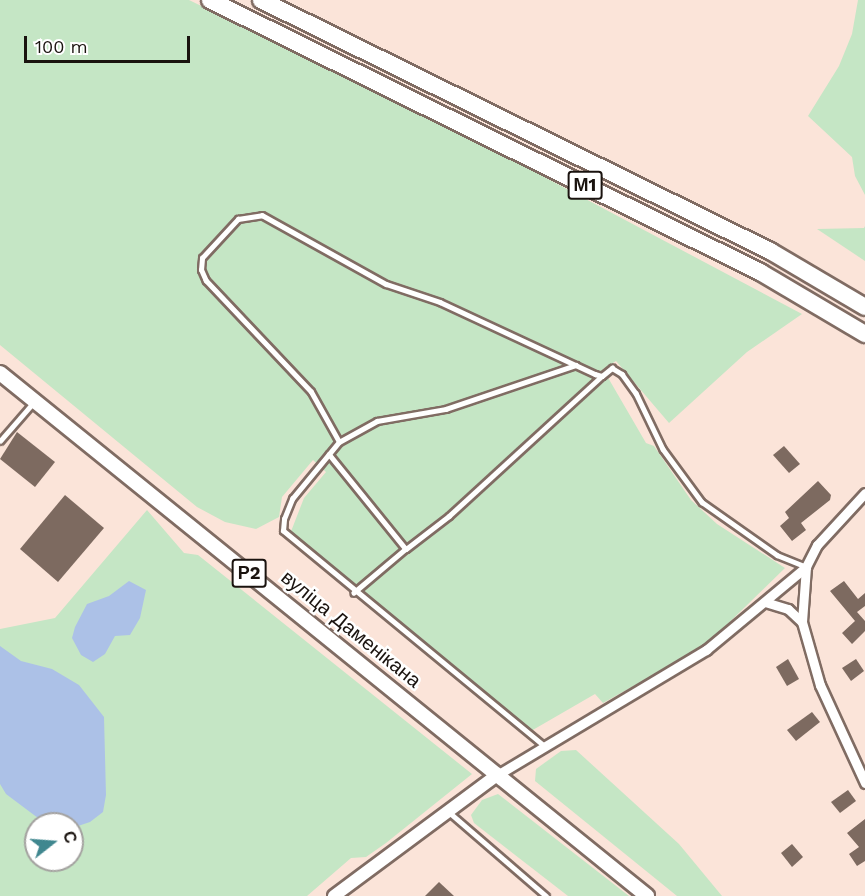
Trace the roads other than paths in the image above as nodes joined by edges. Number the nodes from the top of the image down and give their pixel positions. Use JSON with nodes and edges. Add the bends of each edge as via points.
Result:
{"nodes":[{"id":1,"x":210,"y":0,"type":"edge"},
{"id":2,"x":261,"y":0,"type":"edge"},
{"id":3,"x":865,"y":307,"type":"edge"},
{"id":4,"x":865,"y":334,"type":"edge"},
{"id":5,"x":576,"y":365,"type":"junction"},
{"id":6,"x":0,"y":373,"type":"edge"},
{"id":7,"x":602,"y":376,"type":"junction"},
{"id":8,"x":34,"y":401,"type":"junction"},
{"id":9,"x":0,"y":441,"type":"edge"},
{"id":10,"x":339,"y":442,"type":"junction"},
{"id":11,"x":329,"y":454,"type":"junction"},
{"id":12,"x":865,"y":493,"type":"edge"},
{"id":13,"x":406,"y":549,"type":"junction"},
{"id":14,"x":806,"y":567,"type":"junction"},
{"id":15,"x":354,"y":593,"type":"junction"},
{"id":16,"x":765,"y":602,"type":"junction"},
{"id":17,"x":802,"y":622,"type":"junction"},
{"id":18,"x":545,"y":747,"type":"junction"},
{"id":19,"x":497,"y":775,"type":"junction"},
{"id":20,"x":865,"y":783,"type":"edge"},
{"id":21,"x":448,"y":811,"type":"junction"},
{"id":22,"x":334,"y":896,"type":"edge"},
{"id":23,"x":546,"y":896,"type":"edge"},
{"id":24,"x":647,"y":896,"type":"edge"}],
"edges":[{"from":1,"to":4,"type":"highway","number":"М1","via":[[760,272]]},
{"from":2,"to":3,"type":"highway","number":"М1","via":[[770,251]]},
{"from":5,"to":7,"type":"lane"},
{"from":5,"to":10,"type":"lane","via":[[446,409],[377,421]]},
{"from":5,"to":10,"type":"lane","via":[[440,302],[386,284],[262,215],[238,219],[202,258],[201,270],[206,281],[311,392]]},
{"from":6,"to":8,"type":"main road","name":"вуліца Даменікана","number":"Р2"},
{"from":7,"to":13,"type":"lane","via":[[449,516]]},
{"from":7,"to":14,"type":"lane","via":[[612,368],[622,374],[636,393],[663,449],[702,502],[777,555]]},
{"from":8,"to":9,"type":"lane"},
{"from":8,"to":19,"type":"main road","name":"вуліца Даменікана","number":"Р2"},
{"from":10,"to":11,"type":"lane"},
{"from":11,"to":13,"type":"lane"},
{"from":11,"to":15,"type":"lane","via":[[292,499],[283,531]]},
{"from":12,"to":14,"type":"street","via":[[817,545]]},
{"from":13,"to":15,"type":"lane"},
{"from":14,"to":16,"type":"street"},
{"from":14,"to":17,"type":"street"},
{"from":15,"to":18,"type":"lane"},
{"from":16,"to":17,"type":"street","via":[[788,609]]},
{"from":16,"to":18,"type":"street","via":[[706,650]]},
{"from":17,"to":20,"type":"street","via":[[820,685]]},
{"from":18,"to":19,"type":"street"},
{"from":19,"to":21,"type":"street"},
{"from":19,"to":24,"type":"main road","name":"вуліца Даменікана","number":"Р2"},
{"from":21,"to":22,"type":"street"},
{"from":21,"to":23,"type":"lane"}]}
